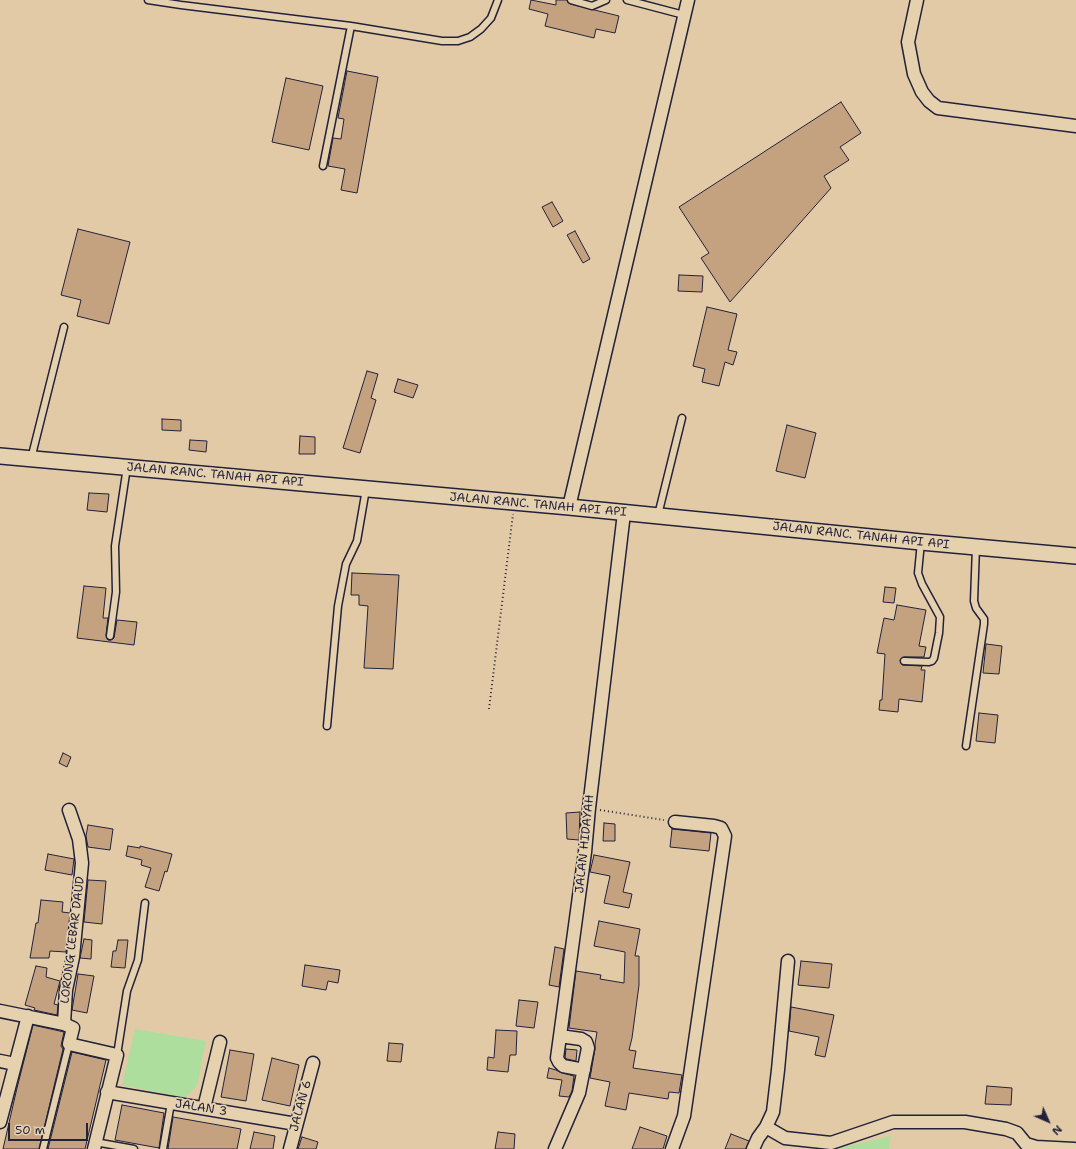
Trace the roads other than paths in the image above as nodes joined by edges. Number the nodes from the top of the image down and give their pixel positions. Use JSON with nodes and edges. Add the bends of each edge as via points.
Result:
{"nodes":[{"id":1,"x":148,"y":0,"type":"edge"},
{"id":2,"x":498,"y":0,"type":"edge"},
{"id":3,"x":571,"y":0,"type":"edge"},
{"id":4,"x":606,"y":0,"type":"edge"},
{"id":5,"x":627,"y":0,"type":"edge"},
{"id":6,"x":688,"y":0,"type":"edge"},
{"id":7,"x":917,"y":0,"type":"edge"},
{"id":8,"x":684,"y":15,"type":"junction"},
{"id":9,"x":351,"y":26,"type":"junction"},
{"id":10,"x":1076,"y":126,"type":"edge"},
{"id":11,"x":322,"y":166,"type":"dead end"},
{"id":12,"x":64,"y":327,"type":"dead end"},
{"id":13,"x":682,"y":418,"type":"dead end"},
{"id":14,"x":0,"y":456,"type":"edge"},
{"id":15,"x":31,"y":459,"type":"junction"},
{"id":16,"x":127,"y":467,"type":"junction"},
{"id":17,"x":366,"y":489,"type":"junction"},
{"id":18,"x":569,"y":507,"type":"junction"},
{"id":19,"x":624,"y":512,"type":"junction"},
{"id":20,"x":658,"y":516,"type":"junction"},
{"id":21,"x":921,"y":542,"type":"junction"},
{"id":22,"x":976,"y":547,"type":"junction"},
{"id":23,"x":1076,"y":556,"type":"edge"},
{"id":24,"x":110,"y":636,"type":"dead end"},
{"id":25,"x":904,"y":661,"type":"dead end"},
{"id":26,"x":327,"y":726,"type":"dead end"},
{"id":27,"x":966,"y":746,"type":"dead end"},
{"id":28,"x":69,"y":810,"type":"dead end"},
{"id":29,"x":675,"y":822,"type":"road end"},
{"id":30,"x":145,"y":903,"type":"dead end"},
{"id":31,"x":788,"y":961,"type":"dead end"},
{"id":32,"x":0,"y":1011,"type":"edge"},
{"id":33,"x":28,"y":1016,"type":"junction"},
{"id":34,"x":64,"y":1024,"type":"junction"},
{"id":35,"x":560,"y":1036,"type":"junction"},
{"id":36,"x":220,"y":1042,"type":"dead end"},
{"id":37,"x":69,"y":1044,"type":"junction"},
{"id":38,"x":117,"y":1055,"type":"junction"},
{"id":39,"x":0,"y":1061,"type":"edge"},
{"id":40,"x":313,"y":1063,"type":"dead end"},
{"id":41,"x":15,"y":1064,"type":"junction"},
{"id":42,"x":584,"y":1070,"type":"junction"},
{"id":43,"x":107,"y":1092,"type":"junction"},
{"id":44,"x":171,"y":1103,"type":"junction"},
{"id":45,"x":204,"y":1108,"type":"junction"},
{"id":46,"x":0,"y":1121,"type":"edge"},
{"id":47,"x":296,"y":1124,"type":"junction"},
{"id":48,"x":766,"y":1127,"type":"junction"},
{"id":49,"x":95,"y":1146,"type":"edge"},
{"id":50,"x":43,"y":1149,"type":"edge"},
{"id":51,"x":134,"y":1149,"type":"edge"},
{"id":52,"x":162,"y":1149,"type":"edge"},
{"id":53,"x":290,"y":1149,"type":"edge"},
{"id":54,"x":554,"y":1149,"type":"edge"},
{"id":55,"x":672,"y":1149,"type":"edge"},
{"id":56,"x":753,"y":1149,"type":"edge"},
{"id":57,"x":1074,"y":1149,"type":"edge"}],
"edges":[{"from":1,"to":9,"type":"lane"},
{"from":2,"to":9,"type":"lane","via":[[491,18],[481,29],[470,37],[458,41],[442,41]]},
{"from":3,"to":4,"type":"lane","via":[[592,6]]},
{"from":5,"to":8,"type":"lane"},
{"from":6,"to":8,"type":"street"},
{"from":7,"to":10,"type":"street","via":[[908,42],[914,74],[929,101],[938,108]]},
{"from":8,"to":18,"type":"street"},
{"from":9,"to":11,"type":"lane"},
{"from":12,"to":15,"type":"lane"},
{"from":13,"to":20,"type":"lane"},
{"from":14,"to":15,"type":"street","name":"JALAN RANC. TANAH API API"},
{"from":15,"to":16,"type":"street","name":"JALAN RANC. TANAH API API"},
{"from":16,"to":17,"type":"street","name":"JALAN RANC. TANAH API API"},
{"from":16,"to":24,"type":"lane","via":[[115,546],[116,592]]},
{"from":17,"to":18,"type":"street","name":"JALAN RANC. TANAH API API"},
{"from":17,"to":26,"type":"lane","via":[[357,541],[346,564],[338,606]]},
{"from":18,"to":19,"type":"street","name":"JALAN RANC. TANAH API API"},
{"from":19,"to":20,"type":"street","name":"JALAN RANC. TANAH API API"},
{"from":19,"to":35,"type":"street","name":"JALAN HIDAYAH","via":[[585,852]]},
{"from":20,"to":21,"type":"street","name":"JALAN RANC. TANAH API API"},
{"from":21,"to":22,"type":"street","name":"JALAN RANC. TANAH API API"},
{"from":21,"to":25,"type":"lane","via":[[918,573],[928,598],[940,617],[939,633],[932,661]]},
{"from":22,"to":23,"type":"street","name":"JALAN RANC. TANAH API API"},
{"from":22,"to":27,"type":"lane","via":[[974,601],[984,624]]},
{"from":28,"to":34,"type":"street","name":"LORONG LEBAR DAUD","via":[[79,839],[82,863]]},
{"from":29,"to":55,"type":"street","via":[[714,826],[721,828],[725,836],[684,1116]]},
{"from":30,"to":38,"type":"lane","via":[[138,960],[127,991]]},
{"from":31,"to":48,"type":"street","via":[[773,1112]]},
{"from":32,"to":33,"type":"street"},
{"from":33,"to":34,"type":"street"},
{"from":33,"to":41,"type":"street"},
{"from":34,"to":37,"type":"street","via":[[73,1028]]},
{"from":35,"to":42,"type":"street","name":"JALAN HIDAYAH","via":[[559,1062],[563,1066]]},
{"from":35,"to":42,"type":"street","via":[[586,1042],[588,1048]]},
{"from":36,"to":45,"type":"street"},
{"from":37,"to":38,"type":"street"},
{"from":37,"to":50,"type":"lane"},
{"from":38,"to":43,"type":"street"},
{"from":39,"to":41,"type":"street"},
{"from":40,"to":47,"type":"street","name":"JALAN 6"},
{"from":41,"to":46,"type":"street"},
{"from":42,"to":54,"type":"street","via":[[579,1093]]},
{"from":43,"to":44,"type":"street","name":"JALAN 3"},
{"from":43,"to":49,"type":"street"},
{"from":44,"to":45,"type":"street","name":"JALAN 3"},
{"from":44,"to":52,"type":"lane"},
{"from":45,"to":47,"type":"street","name":"JALAN 3"},
{"from":47,"to":53,"type":"street","name":"JALAN 6"},
{"from":48,"to":56,"type":"street"},
{"from":48,"to":57,"type":"street","via":[[785,1138],[831,1143],[893,1122],[964,1122],[1006,1128],[1017,1133],[1026,1144],[1036,1147]]},
{"from":49,"to":51,"type":"lane"}]}
